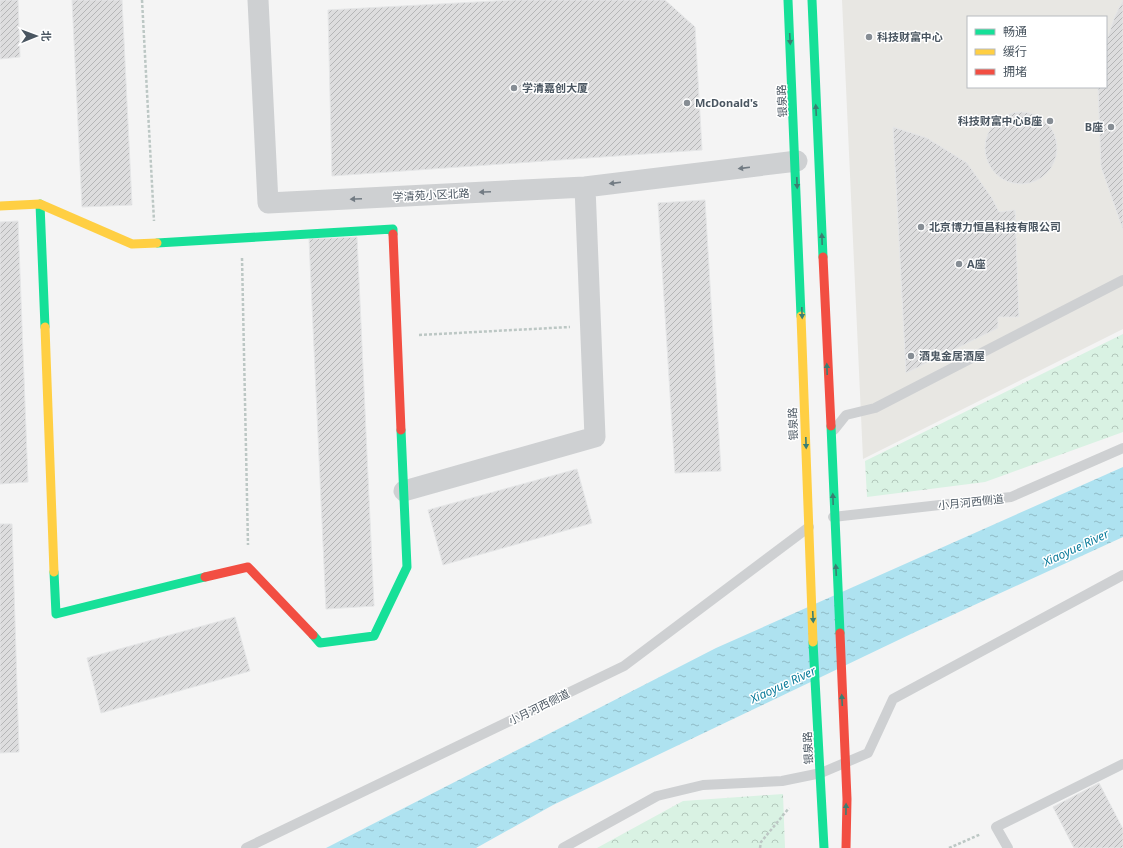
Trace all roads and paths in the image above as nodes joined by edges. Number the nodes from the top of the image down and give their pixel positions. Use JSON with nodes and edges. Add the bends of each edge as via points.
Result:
{"nodes":[{"id":1,"x":142,"y":0,"type":"edge"},
{"id":2,"x":258,"y":0,"type":"edge"},
{"id":3,"x":788,"y":0,"type":"edge"},
{"id":4,"x":812,"y":0,"type":"edge"},
{"id":5,"x":797,"y":161,"type":"junction"},
{"id":6,"x":584,"y":187,"type":"junction"},
{"id":7,"x":40,"y":204,"type":"junction"},
{"id":8,"x":0,"y":206,"type":"edge"},
{"id":9,"x":242,"y":238,"type":"junction"},
{"id":10,"x":155,"y":243,"type":"junction"},
{"id":11,"x":1123,"y":280,"type":"edge"},
{"id":12,"x":590,"y":326,"type":"junction"},
{"id":13,"x":397,"y":336,"type":"junction"},
{"id":14,"x":830,"y":435,"type":"junction"},
{"id":15,"x":1123,"y":448,"type":"edge"},
{"id":16,"x":404,"y":491,"type":"junction"},
{"id":17,"x":833,"y":517,"type":"junction"},
{"id":18,"x":808,"y":527,"type":"junction"},
{"id":19,"x":248,"y":567,"type":"junction"},
{"id":20,"x":1123,"y":576,"type":"edge"},
{"id":21,"x":844,"y":763,"type":"junction"},
{"id":22,"x":1123,"y":764,"type":"edge"},
{"id":23,"x":821,"y":773,"type":"junction"},
{"id":24,"x":789,"y":808,"type":"dead end"},
{"id":25,"x":996,"y":827,"type":"junction"},
{"id":26,"x":246,"y":848,"type":"edge"},
{"id":27,"x":563,"y":848,"type":"edge"},
{"id":28,"x":760,"y":848,"type":"edge"},
{"id":29,"x":824,"y":848,"type":"edge"},
{"id":30,"x":846,"y":848,"type":"edge"},
{"id":31,"x":949,"y":848,"type":"edge"},
{"id":32,"x":1008,"y":848,"type":"edge"}],
"edges":[{"from":1,"to":10,"type":"path"},
{"from":6,"to":2,"type":"street","name":"学清苑小区北路","one_way":true,"via":[[268,203]]},
{"from":3,"to":5,"type":"main road","name":"银泉路","one_way":true},
{"from":14,"to":4,"type":"main road","one_way":true},
{"from":5,"to":6,"type":"street","name":"学清苑小区北路","one_way":true},
{"from":5,"to":18,"type":"main road","name":"银泉路","one_way":true},
{"from":6,"to":12,"type":"street"},
{"from":7,"to":8,"type":"main road"},
{"from":7,"to":10,"type":"main road","via":[[132,244]]},
{"from":7,"to":19,"type":"main road","via":[[56,614]]},
{"from":9,"to":10,"type":"main road"},
{"from":9,"to":13,"type":"main road","via":[[393,229]]},
{"from":9,"to":19,"type":"path"},
{"from":11,"to":14,"type":"lane","via":[[875,408],[846,415]]},
{"from":12,"to":13,"type":"path"},
{"from":12,"to":16,"type":"street","via":[[595,437]]},
{"from":13,"to":16,"type":"main road"},
{"from":17,"to":14,"type":"main road","one_way":true},
{"from":15,"to":17,"type":"lane","name":"小月河西侧道","via":[[1011,497]]},
{"from":16,"to":19,"type":"main road","via":[[407,567],[374,636],[320,643]]},
{"from":21,"to":17,"type":"main road","one_way":true},
{"from":18,"to":23,"type":"main road","name":"银泉路","one_way":true},
{"from":18,"to":26,"type":"lane","name":"小月河西侧道","via":[[624,666]]},
{"from":20,"to":21,"type":"lane","via":[[893,699],[868,753]]},
{"from":21,"to":23,"type":"lane"},
{"from":30,"to":21,"type":"main road","one_way":true},
{"from":22,"to":25,"type":"lane"},
{"from":23,"to":27,"type":"lane","via":[[782,781],[703,785],[657,796]]},
{"from":23,"to":29,"type":"main road","name":"银泉路"},
{"from":24,"to":28,"type":"path"},
{"from":25,"to":31,"type":"path"},
{"from":25,"to":32,"type":"lane"}]}
